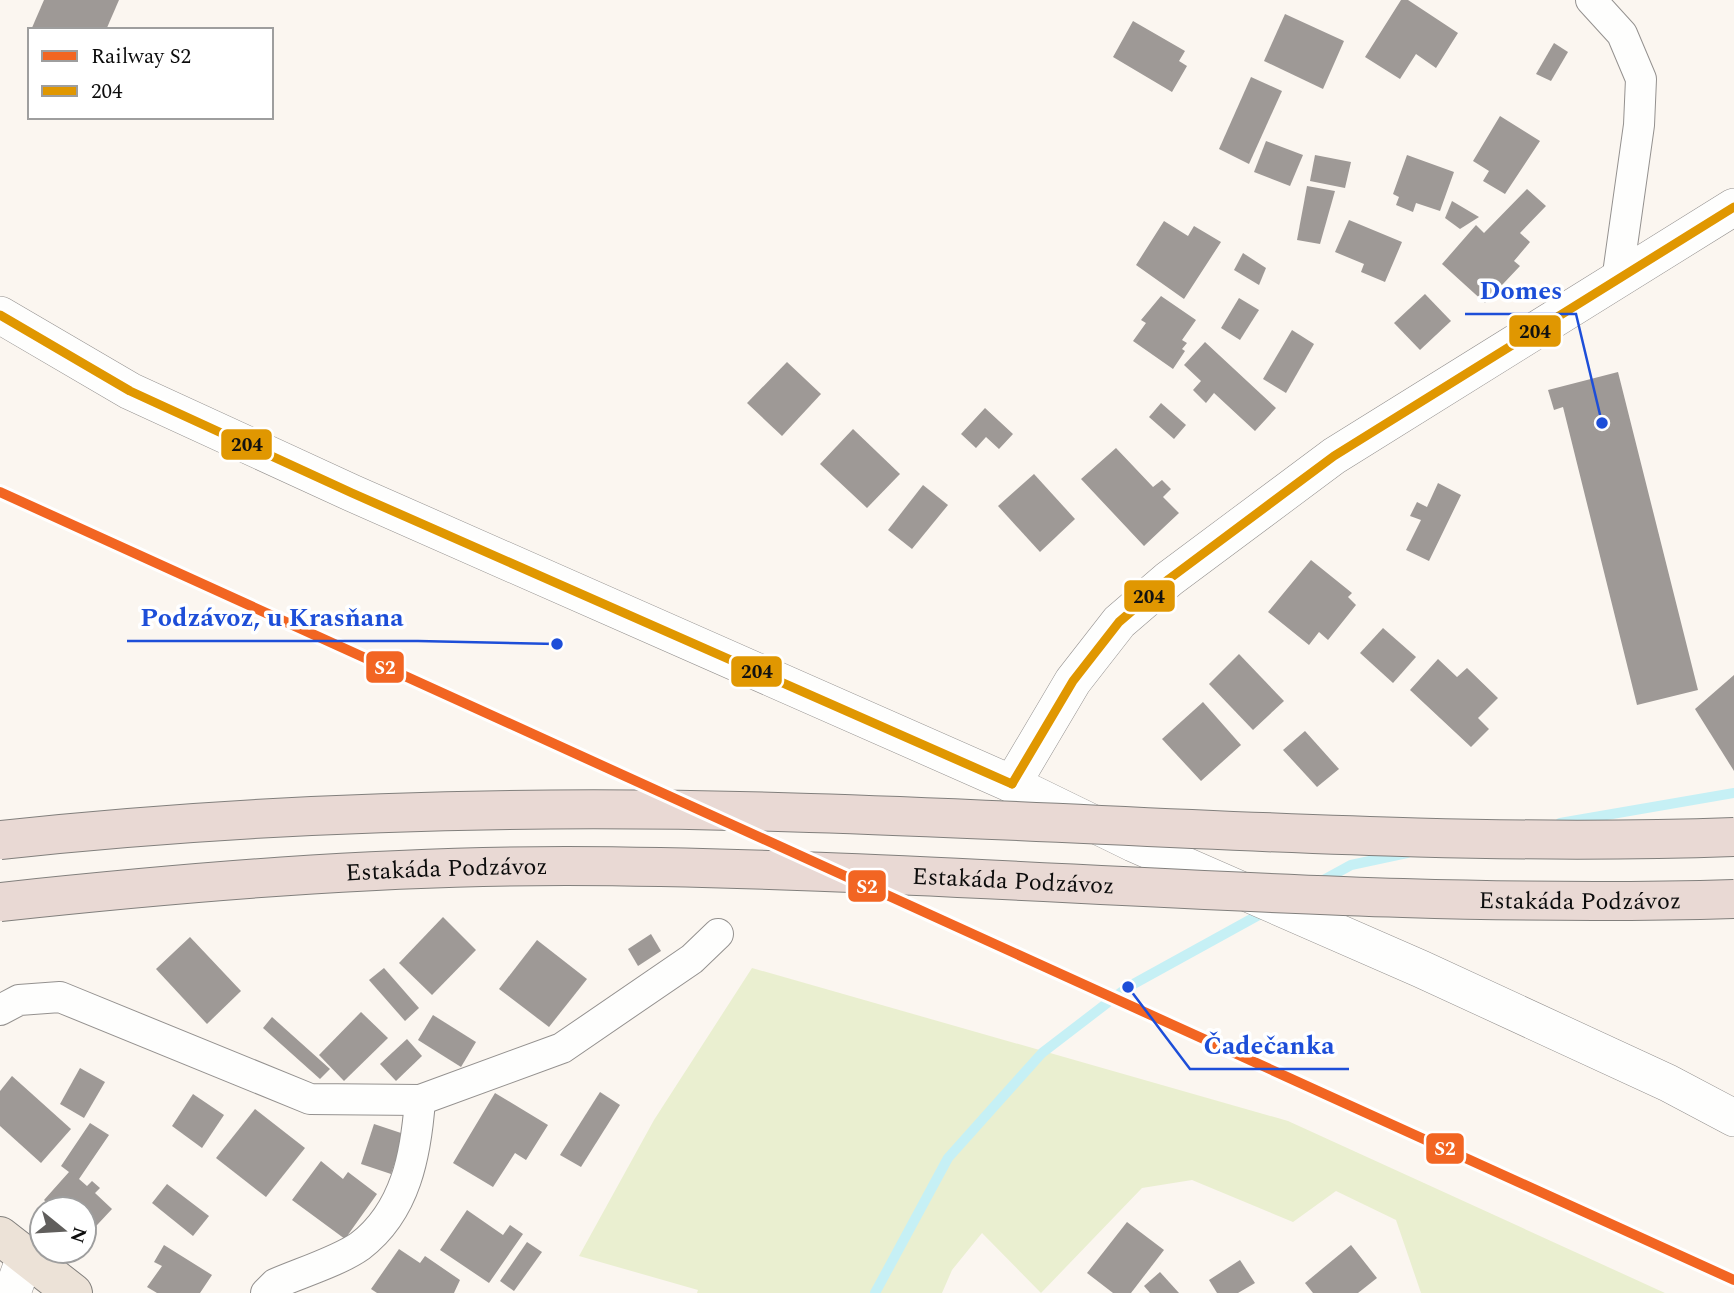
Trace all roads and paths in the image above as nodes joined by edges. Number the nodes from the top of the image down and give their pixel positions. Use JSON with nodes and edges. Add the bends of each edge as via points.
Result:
{"nodes":[{"id":1,"x":1591,"y":0,"type":"edge"},
{"id":2,"x":1734,"y":207,"type":"edge"},
{"id":3,"x":1617,"y":281,"type":"junction"},
{"id":4,"x":0,"y":315,"type":"edge"},
{"id":5,"x":1012,"y":784,"type":"junction"},
{"id":6,"x":1734,"y":837,"type":"edge"},
{"id":7,"x":0,"y":840,"type":"edge"},
{"id":8,"x":1734,"y":899,"type":"edge"},
{"id":9,"x":0,"y":902,"type":"edge"},
{"id":10,"x":718,"y":934,"type":"dead end"},
{"id":11,"x":0,"y":1010,"type":"edge"},
{"id":12,"x":420,"y":1100,"type":"junction"},
{"id":13,"x":1734,"y":1118,"type":"edge"},
{"id":14,"x":12,"y":1246,"type":"edge"},
{"id":15,"x":12,"y":1293,"type":"edge"},
{"id":16,"x":73,"y":1293,"type":"edge"},
{"id":17,"x":266,"y":1293,"type":"edge"}],
"edges":[{"from":1,"to":3,"type":"street","via":[[1622,34],[1641,79]]},
{"from":2,"to":3,"type":"street"},
{"from":3,"to":5,"type":"street","via":[[1334,456],[1169,579],[1119,622],[1073,681]]},
{"from":4,"to":5,"type":"street","via":[[130,391]]},
{"from":5,"to":13,"type":"street","bridge":true,"via":[[1668,1083]]},
{"from":6,"to":7,"type":"highway","bridge":true,"via":[[1372,835],[563,808],[381,811],[133,826]]},
{"from":8,"to":9,"type":"highway","name":"Estakáda Podzávoz","bridge":true,"via":[[1634,902],[1367,897],[565,866],[377,872]]},
{"from":10,"to":12,"type":"street","via":[[692,959],[562,1048]]},
{"from":11,"to":12,"type":"street","via":[[19,1000],[60,997],[310,1099]]},
{"from":12,"to":17,"type":"street","via":[[418,1136],[391,1216],[359,1247],[275,1284]]},
{"from":14,"to":15,"type":"street"},
{"from":14,"to":16,"type":"main road"}]}
